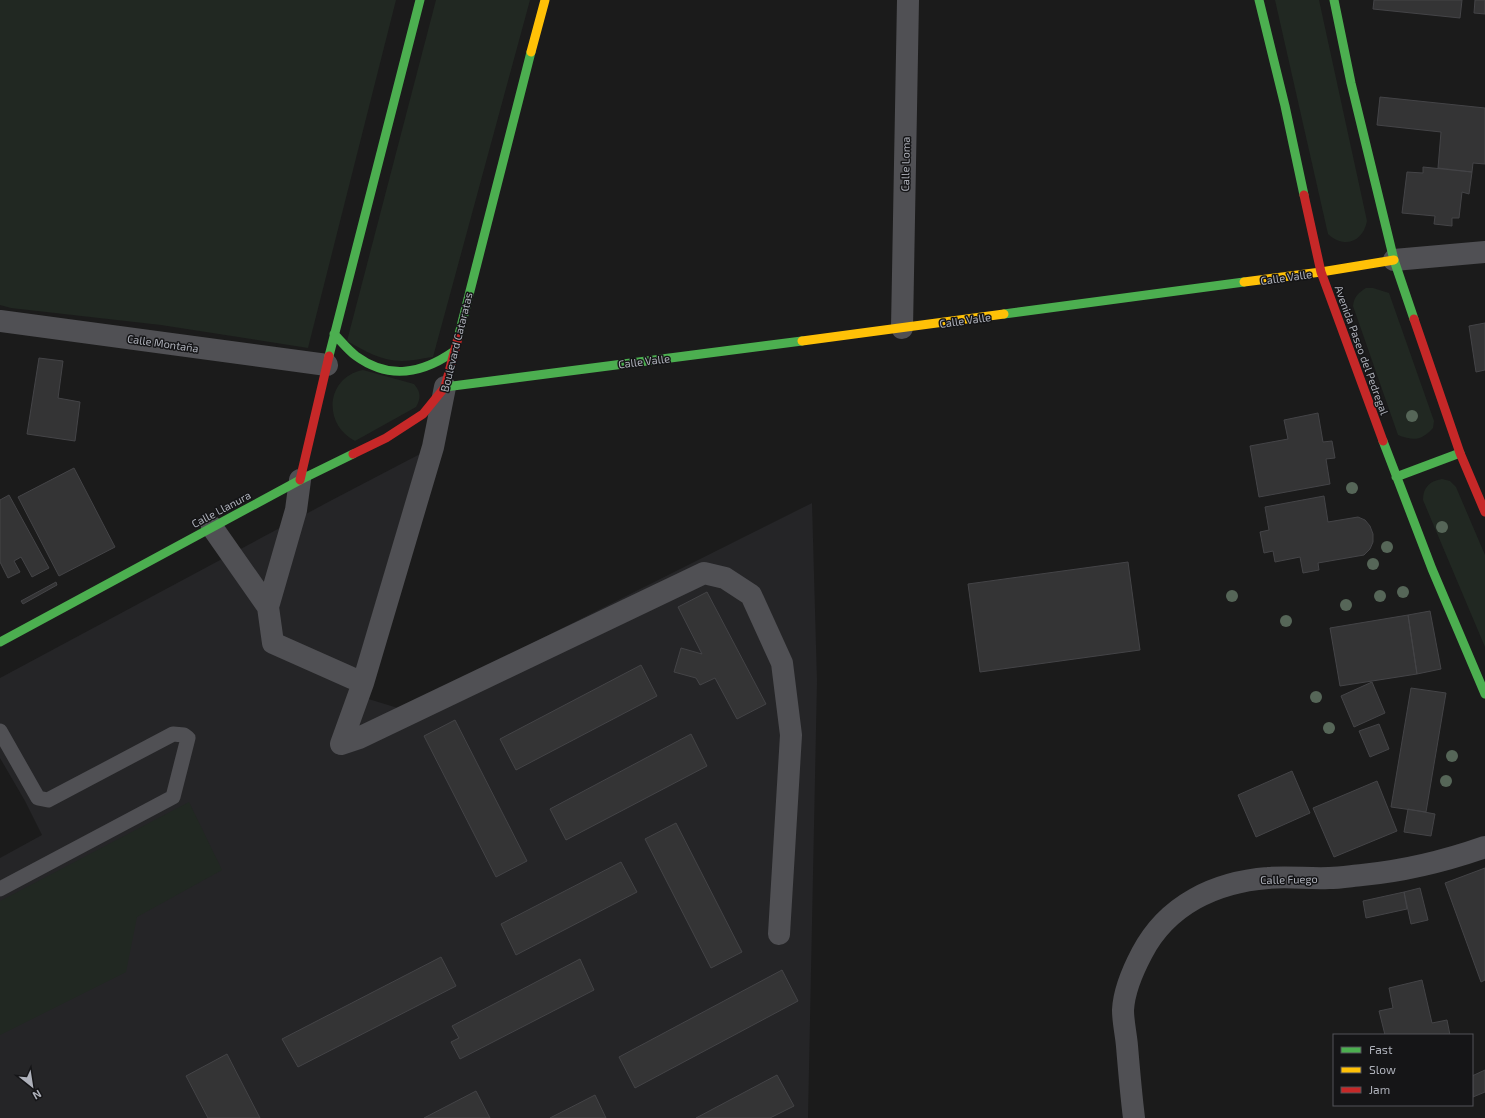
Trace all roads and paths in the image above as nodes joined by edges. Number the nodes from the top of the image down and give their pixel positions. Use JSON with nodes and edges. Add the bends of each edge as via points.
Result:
{"nodes":[{"id":1,"x":420,"y":0,"type":"edge"},
{"id":2,"x":545,"y":0,"type":"edge"},
{"id":3,"x":908,"y":0,"type":"edge"},
{"id":4,"x":1259,"y":0,"type":"edge"},
{"id":5,"x":1334,"y":0,"type":"edge"},
{"id":6,"x":1485,"y":252,"type":"edge"},
{"id":7,"x":1394,"y":260,"type":"junction"},
{"id":8,"x":1321,"y":272,"type":"junction"},
{"id":9,"x":0,"y":321,"type":"edge"},
{"id":10,"x":902,"y":328,"type":"junction"},
{"id":11,"x":334,"y":334,"type":"junction"},
{"id":12,"x":453,"y":352,"type":"junction"},
{"id":13,"x":327,"y":365,"type":"junction"},
{"id":14,"x":444,"y":386,"type":"junction"},
{"id":15,"x":1460,"y":453,"type":"junction"},
{"id":16,"x":1396,"y":477,"type":"junction"},
{"id":17,"x":300,"y":480,"type":"junction"},
{"id":18,"x":1485,"y":512,"type":"edge"},
{"id":19,"x":212,"y":527,"type":"junction"},
{"id":20,"x":268,"y":607,"type":"junction"},
{"id":21,"x":0,"y":642,"type":"edge"},
{"id":22,"x":363,"y":683,"type":"junction"},
{"id":23,"x":1485,"y":694,"type":"edge"},
{"id":24,"x":0,"y":731,"type":"edge"},
{"id":25,"x":1485,"y":847,"type":"edge"},
{"id":26,"x":0,"y":889,"type":"edge"},
{"id":27,"x":779,"y":934,"type":"dead end"},
{"id":28,"x":1134,"y":1118,"type":"edge"}],
"edges":[{"from":1,"to":11,"type":"street"},
{"from":2,"to":12,"type":"street","name":"Boulevard Cataratas"},
{"from":3,"to":10,"type":"street","name":"Calle Loma"},
{"from":4,"to":8,"type":"street","name":"Avenida Paseo del Pedregal"},
{"from":5,"to":7,"type":"street","via":[[1351,83]]},
{"from":6,"to":7,"type":"street","name":"Calle Valle"},
{"from":7,"to":8,"type":"street","name":"Calle Valle"},
{"from":7,"to":15,"type":"street"},
{"from":8,"to":10,"type":"street","name":"Calle Valle"},
{"from":8,"to":16,"type":"street","name":"Avenida Paseo del Pedregal"},
{"from":9,"to":13,"type":"street","name":"Calle Montaña"},
{"from":10,"to":14,"type":"street","name":"Calle Valle"},
{"from":11,"to":12,"type":"street","via":[[355,356],[383,370],[413,371],[441,361]]},
{"from":11,"to":13,"type":"street"},
{"from":12,"to":14,"type":"street","name":"Boulevard Cataratas"},
{"from":13,"to":17,"type":"street"},
{"from":14,"to":17,"type":"street","name":"Calle Llanura","via":[[423,414],[386,438]]},
{"from":14,"to":22,"type":"street","name":"Boulevard Cataratas","via":[[433,447]]},
{"from":15,"to":16,"type":"street"},
{"from":15,"to":18,"type":"street"},
{"from":16,"to":23,"type":"street","name":"Avenida Paseo del Pedregal"},
{"from":17,"to":19,"type":"street","name":"Calle Llanura"},
{"from":17,"to":20,"type":"street","via":[[296,510]]},
{"from":19,"to":20,"type":"street"},
{"from":19,"to":21,"type":"street","name":"Calle Llanura"},
{"from":20,"to":22,"type":"street","via":[[274,643]]},
{"from":22,"to":27,"type":"street","name":"Boulevard Cataratas","via":[[341,744],[704,573],[725,578],[751,595],[782,663],[790,735]]},
{"from":24,"to":26,"type":"lane","via":[[38,798],[48,800],[173,734],[188,738],[173,797]]},
{"from":25,"to":28,"type":"street","name":"Calle Fuego","via":[[1456,857],[1390,871],[1329,878],[1270,877],[1248,880],[1209,892],[1177,910],[1154,933],[1128,984],[1123,1009]]}]}
